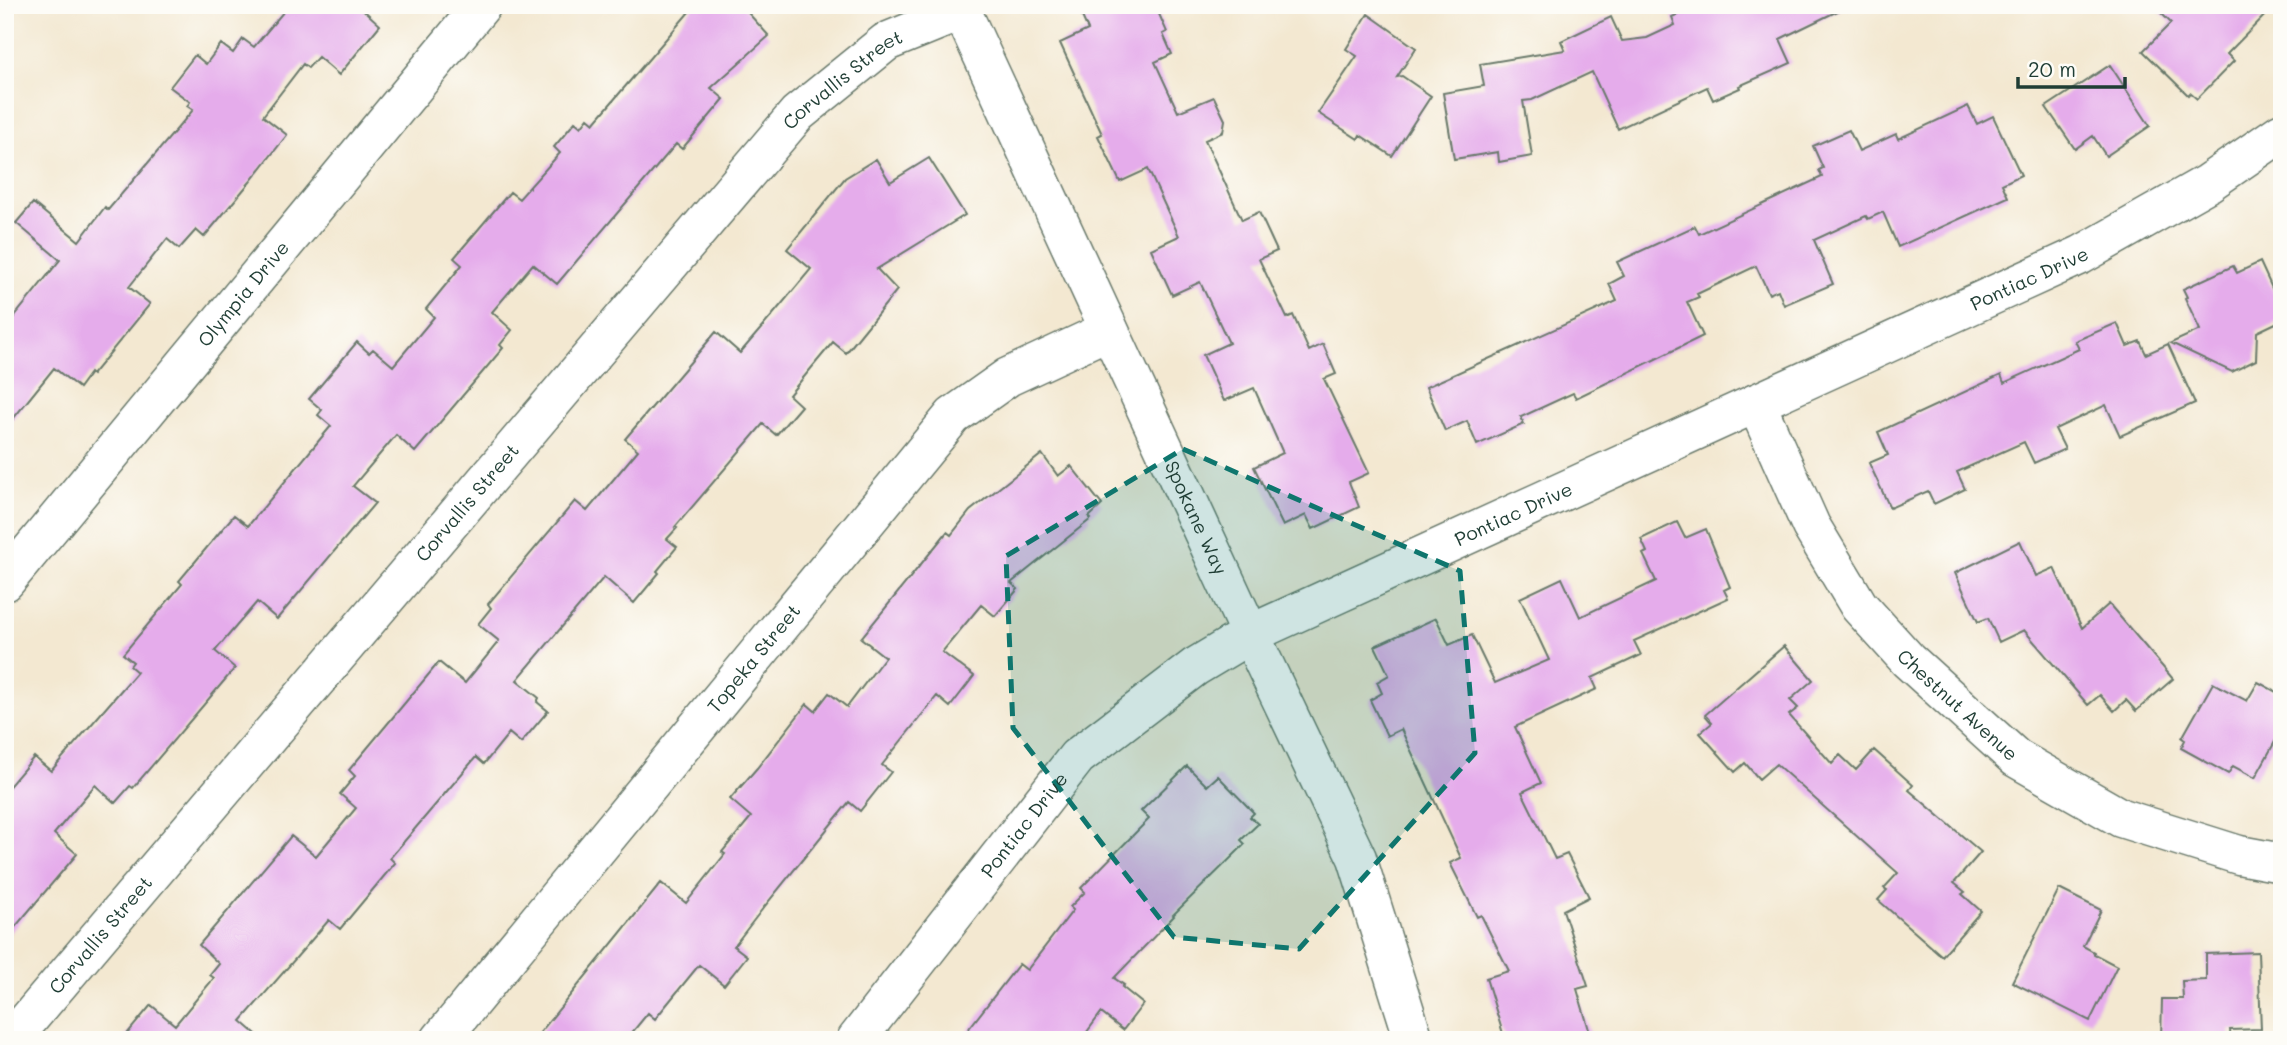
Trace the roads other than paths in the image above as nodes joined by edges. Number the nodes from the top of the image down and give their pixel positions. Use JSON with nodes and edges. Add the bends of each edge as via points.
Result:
{"nodes":[{"id":1,"x":482,"y":5,"type":"edge"},
{"id":2,"x":960,"y":8,"type":"edge"},
{"id":3,"x":2281,"y":134,"type":"edge"},
{"id":4,"x":1109,"y":330,"type":"junction"},
{"id":5,"x":1756,"y":403,"type":"junction"},
{"id":6,"x":5,"y":582,"type":"edge"},
{"id":7,"x":1250,"y":634,"type":"junction"},
{"id":8,"x":2282,"y":863,"type":"edge"},
{"id":9,"x":11,"y":1040,"type":"edge"},
{"id":10,"x":440,"y":1040,"type":"edge"},
{"id":11,"x":856,"y":1040,"type":"edge"},
{"id":12,"x":1414,"y":1040,"type":"edge"}],
"edges":[{"from":1,"to":6,"type":"street","name":"Olympia Drive"},
{"from":2,"to":4,"type":"street","name":"Spokane Way"},
{"from":2,"to":9,"type":"street","name":"Corvallis Street","via":[[886,42],[797,114]]},
{"from":3,"to":5,"type":"street","name":"Pontiac Drive","via":[[2208,183],[2081,255]]},
{"from":4,"to":7,"type":"street","name":"Spokane Way"},
{"from":4,"to":10,"type":"street","name":"Topeka Street","via":[[1008,377],[953,416]]},
{"from":5,"to":7,"type":"street","name":"Pontiac Drive"},
{"from":5,"to":8,"type":"street","name":"Chestnut Avenue","via":[[1811,526],[1859,606],[1908,660],[2016,758],[2121,818],[2239,855]]},
{"from":7,"to":11,"type":"street","name":"Pontiac Drive","via":[[1195,667],[1077,757]]},
{"from":7,"to":12,"type":"street","name":"Spokane Way","via":[[1357,858]]}]}
